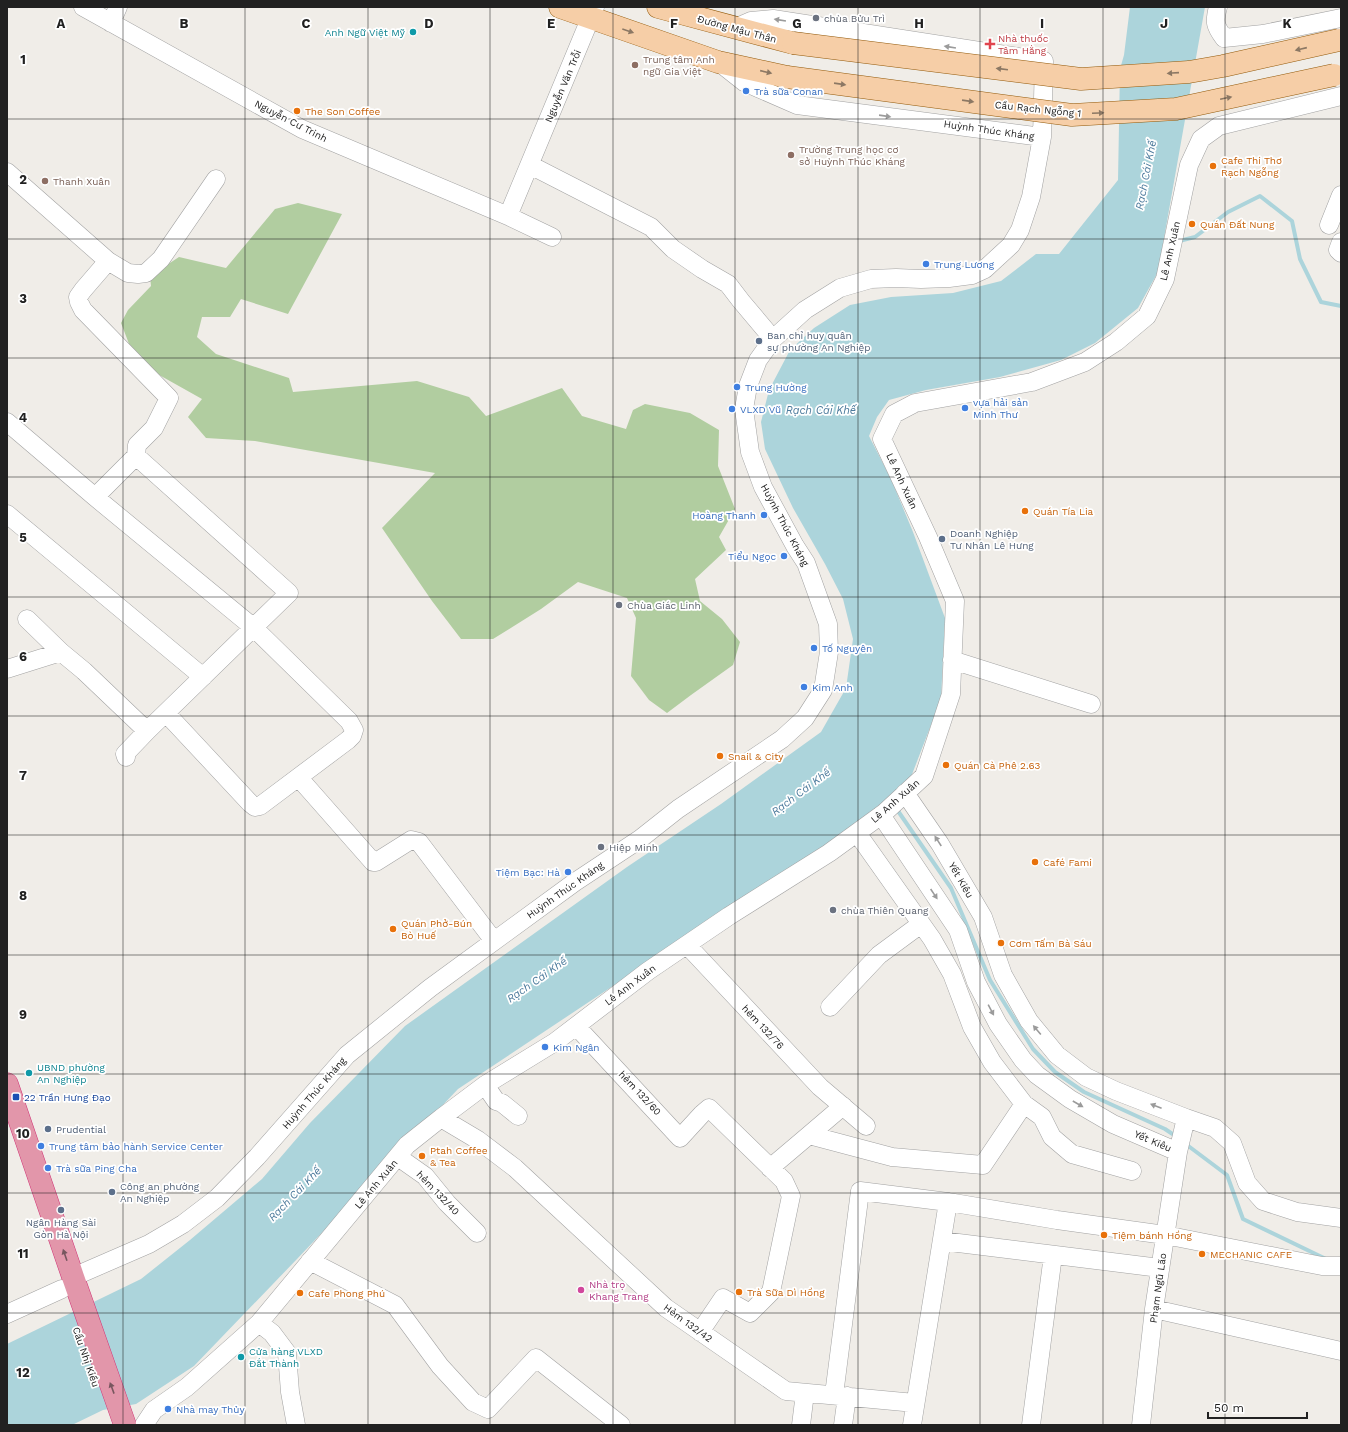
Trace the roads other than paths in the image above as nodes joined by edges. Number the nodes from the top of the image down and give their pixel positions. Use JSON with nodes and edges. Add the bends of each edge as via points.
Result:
{"nodes":[{"id":1,"x":83,"y":7,"type":"edge"},
{"id":2,"x":560,"y":7,"type":"edge"},
{"id":3,"x":658,"y":7,"type":"edge"},
{"id":4,"x":593,"y":13,"type":"edge"},
{"id":5,"x":1217,"y":13,"type":"edge"},
{"id":6,"x":114,"y":15,"type":"edge"},
{"id":7,"x":1341,"y":18,"type":"edge"},
{"id":8,"x":735,"y":28,"type":"junction"},
{"id":9,"x":1340,"y":40,"type":"edge"},
{"id":10,"x":718,"y":62,"type":"junction"},
{"id":11,"x":1338,"y":74,"type":"edge"},
{"id":12,"x":1341,"y":96,"type":"edge"},
{"id":13,"x":1042,"y":137,"type":"junction"},
{"id":14,"x":530,"y":165,"type":"junction"},
{"id":15,"x":7,"y":172,"type":"edge"},
{"id":16,"x":216,"y":180,"type":"dead end"},
{"id":17,"x":1341,"y":195,"type":"edge"},
{"id":18,"x":508,"y":216,"type":"junction"},
{"id":19,"x":1329,"y":225,"type":"dead end"},
{"id":20,"x":552,"y":237,"type":"dead end"},
{"id":21,"x":1341,"y":242,"type":"edge"},
{"id":22,"x":1341,"y":253,"type":"edge"},
{"id":23,"x":108,"y":261,"type":"junction"},
{"id":24,"x":773,"y":339,"type":"junction"},
{"id":25,"x":7,"y":422,"type":"edge"},
{"id":26,"x":136,"y":456,"type":"junction"},
{"id":27,"x":95,"y":497,"type":"junction"},
{"id":28,"x":7,"y":514,"type":"edge"},
{"id":29,"x":27,"y":619,"type":"dead end"},
{"id":30,"x":254,"y":628,"type":"junction"},
{"id":31,"x":61,"y":652,"type":"junction"},
{"id":32,"x":952,"y":660,"type":"junction"},
{"id":33,"x":7,"y":669,"type":"edge"},
{"id":34,"x":202,"y":677,"type":"junction"},
{"id":35,"x":1092,"y":704,"type":"dead end"},
{"id":36,"x":166,"y":713,"type":"junction"},
{"id":37,"x":147,"y":731,"type":"junction"},
{"id":38,"x":126,"y":758,"type":"dead end"},
{"id":39,"x":299,"y":778,"type":"junction"},
{"id":40,"x":905,"y":793,"type":"junction"},
{"id":41,"x":881,"y":816,"type":"junction"},
{"id":42,"x":857,"y":833,"type":"junction"},
{"id":43,"x":979,"y":919,"type":"junction"},
{"id":44,"x":921,"y":924,"type":"junction"},
{"id":45,"x":959,"y":930,"type":"junction"},
{"id":46,"x":494,"y":941,"type":"junction"},
{"id":47,"x":687,"y":945,"type":"junction"},
{"id":48,"x":830,"y":1007,"type":"dead end"},
{"id":49,"x":576,"y":1026,"type":"junction"},
{"id":50,"x":1056,"y":1057,"type":"junction"},
{"id":51,"x":1039,"y":1073,"type":"junction"},
{"id":52,"x":7,"y":1084,"type":"edge"},
{"id":53,"x":486,"y":1085,"type":"junction"},
{"id":54,"x":1024,"y":1104,"type":"junction"},
{"id":55,"x":843,"y":1106,"type":"junction"},
{"id":56,"x":518,"y":1116,"type":"dead end"},
{"id":57,"x":442,"y":1118,"type":"junction"},
{"id":58,"x":1186,"y":1118,"type":"junction"},
{"id":59,"x":866,"y":1126,"type":"dead end"},
{"id":60,"x":7,"y":1130,"type":"edge"},
{"id":61,"x":809,"y":1135,"type":"junction"},
{"id":62,"x":1178,"y":1152,"type":"junction"},
{"id":63,"x":398,"y":1157,"type":"junction"},
{"id":64,"x":770,"y":1168,"type":"junction"},
{"id":65,"x":1132,"y":1171,"type":"dead end"},
{"id":66,"x":948,"y":1202,"type":"junction"},
{"id":67,"x":1341,"y":1218,"type":"edge"},
{"id":68,"x":477,"y":1233,"type":"dead end"},
{"id":69,"x":1165,"y":1235,"type":"junction"},
{"id":70,"x":942,"y":1242,"type":"junction"},
{"id":71,"x":1053,"y":1255,"type":"junction"},
{"id":72,"x":310,"y":1261,"type":"junction"},
{"id":73,"x":1341,"y":1266,"type":"edge"},
{"id":74,"x":1160,"y":1268,"type":"junction"},
{"id":75,"x":71,"y":1286,"type":"junction"},
{"id":76,"x":1154,"y":1309,"type":"junction"},
{"id":77,"x":7,"y":1314,"type":"edge"},
{"id":78,"x":259,"y":1323,"type":"junction"},
{"id":79,"x":700,"y":1332,"type":"junction"},
{"id":80,"x":1341,"y":1351,"type":"edge"},
{"id":81,"x":805,"y":1393,"type":"junction"},
{"id":82,"x":840,"y":1396,"type":"junction"},
{"id":83,"x":915,"y":1403,"type":"junction"},
{"id":84,"x":110,"y":1425,"type":"edge"},
{"id":85,"x":125,"y":1425,"type":"edge"},
{"id":86,"x":144,"y":1425,"type":"edge"},
{"id":87,"x":296,"y":1425,"type":"edge"},
{"id":88,"x":621,"y":1425,"type":"edge"},
{"id":89,"x":801,"y":1425,"type":"edge"},
{"id":90,"x":843,"y":1425,"type":"edge"},
{"id":91,"x":912,"y":1425,"type":"edge"},
{"id":92,"x":1031,"y":1425,"type":"edge"},
{"id":93,"x":1141,"y":1425,"type":"edge"}],
"edges":[{"from":1,"to":6,"type":"street","name":"Nguyễn Cư Trinh"},
{"from":2,"to":4,"type":"main road"},
{"from":3,"to":8,"type":"main road","name":"Đường Mậu Thân"},
{"from":4,"to":10,"type":"main road","one_way":true},
{"from":4,"to":14,"type":"street","name":"Nguyễn Văn Trỗi"},
{"from":5,"to":7,"type":"street","via":[[1216,25],[1224,38],[1263,34]]},
{"from":6,"to":18,"type":"street","name":"Nguyễn Cư Trinh","via":[[302,129]]},
{"from":9,"to":8,"type":"main road","name":"Đường Mậu Thân","one_way":true,"bridge":true,"via":[[1189,72],[1081,79],[793,44]]},
{"from":13,"to":8,"type":"street","one_way":true,"via":[[1044,61],[773,19],[751,20]]},
{"from":10,"to":11,"type":"main road","name":"Cầu Rạch Ngỗng 1","one_way":true,"bridge":true,"via":[[787,77],[1072,115],[1176,109]]},
{"from":10,"to":13,"type":"street","name":"Huỳnh Thúc Kháng","one_way":true,"via":[[744,82],[797,105]]},
{"from":12,"to":32,"type":"street","name":"Lê Anh Xuân","via":[[1219,126],[1201,139],[1189,165],[1165,279],[1147,316],[1116,342],[1085,362],[1032,382],[915,402],[894,414],[882,439],[928,537],[954,601]]},
{"from":13,"to":24,"type":"street","name":"Huỳnh Thúc Kháng","via":[[1031,197],[1020,230],[1012,245],[985,269],[972,276],[871,279],[840,288],[805,310]]},
{"from":14,"to":18,"type":"street"},
{"from":14,"to":24,"type":"street","via":[[651,226],[673,249],[728,284]]},
{"from":15,"to":23,"type":"street"},
{"from":16,"to":23,"type":"street","via":[[161,259],[146,273],[128,273]]},
{"from":17,"to":19,"type":"street"},
{"from":18,"to":20,"type":"street","name":"Nguyễn Cư Trinh"},
{"from":21,"to":22,"type":"street","via":[[1338,250]]},
{"from":23,"to":26,"type":"street","via":[[82,290],[78,297],[79,302],[83,310],[170,398],[154,428],[137,445]]},
{"from":24,"to":46,"type":"street","name":"Huỳnh Thúc Kháng","via":[[758,360],[748,386],[744,409],[750,452],[763,487],[806,563],[828,624],[824,690],[805,718],[782,739]]},
{"from":25,"to":27,"type":"street"},
{"from":26,"to":27,"type":"street"},
{"from":26,"to":30,"type":"street","via":[[288,593]]},
{"from":27,"to":30,"type":"street"},
{"from":28,"to":34,"type":"street"},
{"from":29,"to":31,"type":"street"},
{"from":30,"to":34,"type":"street"},
{"from":30,"to":39,"type":"street","via":[[348,721],[354,730],[348,740]]},
{"from":31,"to":33,"type":"street"},
{"from":31,"to":37,"type":"street"},
{"from":32,"to":35,"type":"street"},
{"from":32,"to":40,"type":"street","name":"Lê Anh Xuân","via":[[951,694],[924,776]]},
{"from":34,"to":36,"type":"street"},
{"from":36,"to":37,"type":"street"},
{"from":36,"to":39,"type":"street","via":[[255,807]]},
{"from":37,"to":38,"type":"street","via":[[125,754]]},
{"from":39,"to":46,"type":"street","via":[[373,862],[411,840],[419,842]]},
{"from":40,"to":41,"type":"street","name":"Lê Anh Xuân"},
{"from":43,"to":40,"type":"street","name":"Yết Kiêu","one_way":true,"via":[[940,844]]},
{"from":41,"to":42,"type":"street","name":"Lê Anh Xuân"},
{"from":41,"to":45,"type":"street","name":"Yết Kiêu","one_way":true},
{"from":42,"to":44,"type":"street"},
{"from":42,"to":47,"type":"street","name":"Lê Anh Xuân"},
{"from":43,"to":45,"type":"street"},
{"from":50,"to":43,"type":"street","name":"Yết Kiêu","one_way":true,"via":[[1029,1021],[1003,975]]},
{"from":44,"to":48,"type":"street","via":[[879,955]]},
{"from":44,"to":54,"type":"street","via":[[952,974],[972,1027],[992,1062]]},
{"from":45,"to":51,"type":"street","name":"Yết Kiêu","one_way":true,"via":[[976,982],[998,1024],[1023,1060]]},
{"from":46,"to":75,"type":"street","name":"Huỳnh Thúc Kháng","via":[[430,988],[347,1055],[257,1157],[217,1198],[183,1224]]},
{"from":47,"to":49,"type":"street","name":"Lê Anh Xuân"},
{"from":47,"to":55,"type":"street","name":"hẻm 132/76","via":[[820,1087]]},
{"from":49,"to":53,"type":"street","name":"Lê Anh Xuân"},
{"from":49,"to":64,"type":"street","name":"hẻm 132/60","via":[[680,1138],[709,1108]]},
{"from":50,"to":51,"type":"street"},
{"from":58,"to":50,"type":"street","name":"Yết Kiêu","one_way":true,"via":[[1086,1077]]},
{"from":51,"to":62,"type":"street","name":"Yết Kiêu","one_way":true,"via":[[1070,1099],[1113,1124]]},
{"from":75,"to":52,"type":"highway","one_way":true},
{"from":53,"to":56,"type":"street","via":[[496,1101]]},
{"from":53,"to":57,"type":"street","name":"Lê Anh Xuân"},
{"from":54,"to":61,"type":"street","via":[[983,1165],[892,1157]]},
{"from":54,"to":65,"type":"street","via":[[1042,1117],[1052,1137],[1072,1154]]},
{"from":55,"to":59,"type":"street","name":"hẻm 132/76"},
{"from":55,"to":61,"type":"street"},
{"from":57,"to":63,"type":"street","name":"Lê Anh Xuân","via":[[407,1146]]},
{"from":57,"to":79,"type":"street","name":"Hẻm 132/42","via":[[478,1140],[515,1168],[666,1308]]},
{"from":58,"to":62,"type":"street","name":"Yết Kiêu"},
{"from":58,"to":67,"type":"street","via":[[1215,1128],[1232,1143],[1247,1183],[1263,1201],[1297,1212]]},
{"from":60,"to":75,"type":"highway"},
{"from":61,"to":64,"type":"street"},
{"from":62,"to":69,"type":"street","name":"Phạm Ngũ Lão"},
{"from":63,"to":68,"type":"street","name":"hẻm 132/40","via":[[424,1176]]},
{"from":63,"to":72,"type":"street","name":"Lê Anh Xuân"},
{"from":64,"to":79,"type":"street","via":[[784,1181],[792,1196],[772,1292],[750,1313],[723,1298]]},
{"from":66,"to":69,"type":"street"},
{"from":66,"to":70,"type":"street"},
{"from":66,"to":82,"type":"street","via":[[860,1191]]},
{"from":69,"to":73,"type":"street","via":[[1322,1266]]},
{"from":69,"to":74,"type":"street","name":"Phạm Ngũ Lão"},
{"from":70,"to":71,"type":"street"},
{"from":70,"to":83,"type":"street"},
{"from":71,"to":74,"type":"street"},
{"from":71,"to":92,"type":"street"},
{"from":72,"to":78,"type":"street","name":"Lê Anh Xuân"},
{"from":72,"to":88,"type":"street","via":[[395,1305],[440,1366],[474,1402],[488,1409],[536,1358]]},
{"from":74,"to":76,"type":"street","name":"Phạm Ngũ Lão"},
{"from":75,"to":77,"type":"street","name":"Huỳnh Thúc Kháng"},
{"from":75,"to":84,"type":"highway","name":"Cầu Nhị Kiều"},
{"from":85,"to":75,"type":"highway","name":"Cầu Nhị Kiều","one_way":true},
{"from":76,"to":80,"type":"street"},
{"from":76,"to":93,"type":"street","name":"Phạm Ngũ Lão"},
{"from":78,"to":86,"type":"street","name":"Lê Anh Xuân","via":[[187,1387],[154,1410]]},
{"from":78,"to":87,"type":"street","via":[[287,1353]]},
{"from":79,"to":81,"type":"street","name":"Hẻm 132/42","via":[[786,1391]]},
{"from":81,"to":82,"type":"street","name":"Hẻm 132/42"},
{"from":81,"to":89,"type":"street"},
{"from":82,"to":83,"type":"street","name":"Hẻm 132/42"},
{"from":82,"to":90,"type":"street"},
{"from":83,"to":91,"type":"street"}]}
